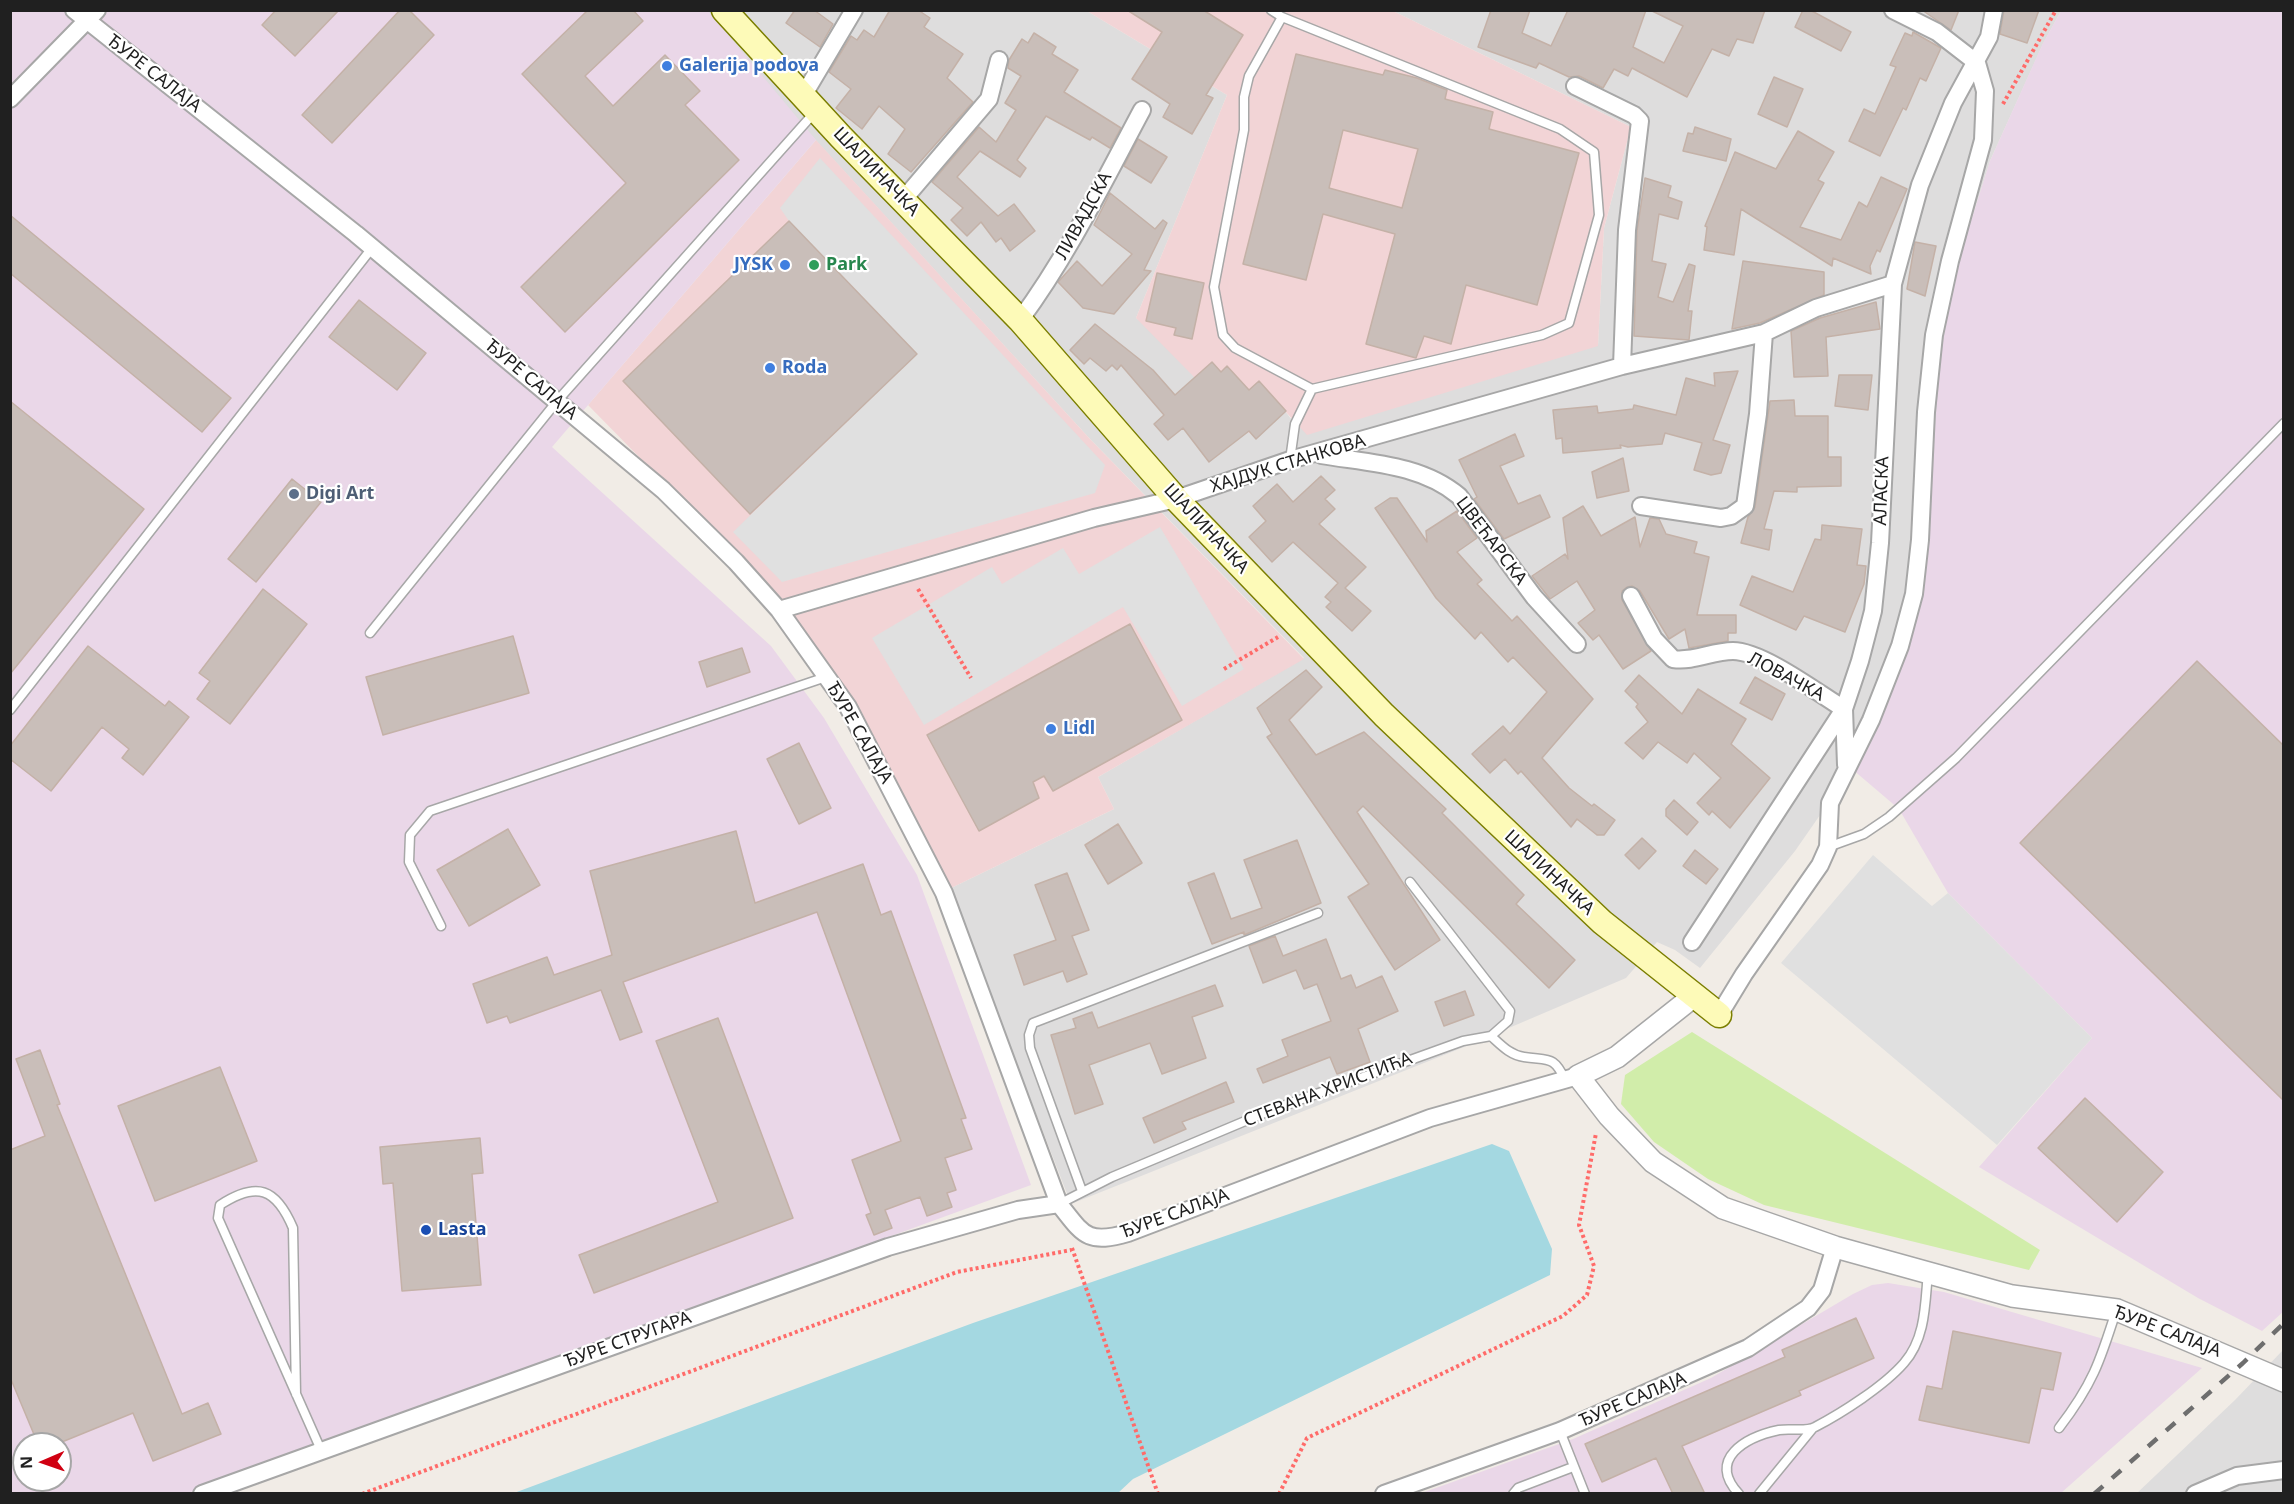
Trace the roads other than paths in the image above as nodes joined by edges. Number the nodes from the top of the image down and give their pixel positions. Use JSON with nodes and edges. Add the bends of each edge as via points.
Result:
{"nodes":[{"id":1,"x":724,"y":10,"type":"edge"},
{"id":2,"x":854,"y":10,"type":"edge"},
{"id":3,"x":1271,"y":10,"type":"edge"},
{"id":4,"x":1893,"y":10,"type":"edge"},
{"id":5,"x":1994,"y":10,"type":"edge"},
{"id":6,"x":86,"y":14,"type":"edge"},
{"id":7,"x":1282,"y":17,"type":"junction"},
{"id":8,"x":999,"y":60,"type":"dead end"},
{"id":9,"x":1977,"y":63,"type":"junction"},
{"id":10,"x":1575,"y":86,"type":"dead end"},
{"id":11,"x":10,"y":99,"type":"edge"},
{"id":12,"x":810,"y":103,"type":"junction"},
{"id":13,"x":1142,"y":110,"type":"dead end"},
{"id":14,"x":903,"y":200,"type":"junction"},
{"id":15,"x":372,"y":248,"type":"junction"},
{"id":16,"x":1893,"y":284,"type":"junction"},
{"id":17,"x":1020,"y":320,"type":"junction"},
{"id":18,"x":1764,"y":333,"type":"junction"},
{"id":19,"x":1622,"y":366,"type":"junction"},
{"id":20,"x":1312,"y":388,"type":"junction"},
{"id":21,"x":558,"y":400,"type":"junction"},
{"id":22,"x":2283,"y":423,"type":"edge"},
{"id":23,"x":1316,"y":454,"type":"junction"},
{"id":24,"x":1290,"y":460,"type":"junction"},
{"id":25,"x":1176,"y":499,"type":"junction"},
{"id":26,"x":1641,"y":506,"type":"dead end"},
{"id":27,"x":1631,"y":596,"type":"dead end"},
{"id":28,"x":779,"y":610,"type":"junction"},
{"id":29,"x":370,"y":633,"type":"dead end"},
{"id":30,"x":1577,"y":644,"type":"dead end"},
{"id":31,"x":826,"y":677,"type":"junction"},
{"id":32,"x":1844,"y":709,"type":"junction"},
{"id":33,"x":10,"y":710,"type":"edge"},
{"id":34,"x":1846,"y":769,"type":"junction"},
{"id":35,"x":1828,"y":847,"type":"junction"},
{"id":36,"x":1410,"y":882,"type":"dead end"},
{"id":37,"x":1318,"y":913,"type":"dead end"},
{"id":38,"x":441,"y":926,"type":"dead end"},
{"id":39,"x":1692,"y":942,"type":"dead end"},
{"id":40,"x":1694,"y":996,"type":"junction"},
{"id":41,"x":1719,"y":1015,"type":"joint"},
{"id":42,"x":1491,"y":1036,"type":"junction"},
{"id":43,"x":1572,"y":1078,"type":"junction"},
{"id":44,"x":1082,"y":1191,"type":"junction"},
{"id":45,"x":1059,"y":1204,"type":"junction"},
{"id":46,"x":1835,"y":1247,"type":"junction"},
{"id":47,"x":1928,"y":1271,"type":"junction"},
{"id":48,"x":2116,"y":1310,"type":"junction"},
{"id":49,"x":2283,"y":1381,"type":"edge"},
{"id":50,"x":296,"y":1394,"type":"junction"},
{"id":51,"x":1813,"y":1428,"type":"junction"},
{"id":52,"x":2059,"y":1428,"type":"dead end"},
{"id":53,"x":1560,"y":1431,"type":"junction"},
{"id":54,"x":321,"y":1450,"type":"junction"},
{"id":55,"x":1573,"y":1467,"type":"junction"},
{"id":56,"x":2283,"y":1470,"type":"edge"},
{"id":57,"x":202,"y":1494,"type":"edge"},
{"id":58,"x":1384,"y":1494,"type":"edge"},
{"id":59,"x":1513,"y":1494,"type":"edge"},
{"id":60,"x":1585,"y":1494,"type":"edge"},
{"id":61,"x":1739,"y":1494,"type":"edge"},
{"id":62,"x":1759,"y":1494,"type":"edge"},
{"id":63,"x":2195,"y":1494,"type":"edge"}],
"edges":[{"from":1,"to":12,"type":"main road","name":"ШАЛИНАЧКА"},
{"from":2,"to":12,"type":"street"},
{"from":3,"to":7,"type":"lane"},
{"from":4,"to":9,"type":"street","via":[[1937,33]]},
{"from":5,"to":9,"type":"street","name":"АЛАСКА","via":[[1989,37]]},
{"from":6,"to":11,"type":"street"},
{"from":6,"to":15,"type":"street","name":"ЂУРЕ САЛАЈА"},
{"from":7,"to":20,"type":"lane","via":[[1249,76],[1244,97],[1244,130],[1214,287],[1223,336],[1235,348]]},
{"from":7,"to":20,"type":"lane","via":[[1560,129],[1594,152],[1599,215],[1569,323],[1542,335]]},
{"from":8,"to":14,"type":"street","via":[[989,99]]},
{"from":9,"to":16,"type":"street","name":"АЛАСКА","via":[[1953,103],[1920,184]]},
{"from":9,"to":34,"type":"street","via":[[1985,91],[1983,140],[1934,335],[1914,594],[1892,667]]},
{"from":10,"to":19,"type":"street","via":[[1640,121],[1628,230]]},
{"from":12,"to":14,"type":"main road","name":"ШАЛИНАЧКА"},
{"from":12,"to":21,"type":"lane"},
{"from":13,"to":17,"type":"street","name":"ЛИВАДСКА","via":[[1081,224]]},
{"from":14,"to":17,"type":"main road","name":"ШАЛИНАЧКА"},
{"from":15,"to":21,"type":"street","name":"ЂУРЕ САЛАЈА"},
{"from":15,"to":33,"type":"lane"},
{"from":16,"to":18,"type":"street","name":"ХАЈДУК СТАНКОВА","via":[[1816,308]]},
{"from":16,"to":32,"type":"street","name":"АЛАСКА","via":[[1873,611]]},
{"from":17,"to":25,"type":"main road","name":"ШАЛИНАЧКА"},
{"from":18,"to":19,"type":"street","name":"ХАЈДУК СТАНКОВА"},
{"from":18,"to":26,"type":"street","via":[[1745,506],[1721,518]]},
{"from":19,"to":23,"type":"street","name":"ХАЈДУК СТАНКОВА"},
{"from":20,"to":24,"type":"lane","via":[[1295,424]]},
{"from":21,"to":28,"type":"street","name":"ЂУРЕ САЛАЈА","via":[[663,490]]},
{"from":21,"to":29,"type":"lane"},
{"from":22,"to":35,"type":"lane","via":[[1956,758],[1889,817],[1864,834]]},
{"from":23,"to":24,"type":"street","name":"ХАЈДУК СТАНКОВА"},
{"from":23,"to":30,"type":"street","name":"ЦВЕЋАРСКА","via":[[1397,467],[1448,487],[1534,597]]},
{"from":24,"to":25,"type":"street","name":"ХАЈДУК СТАНКОВА"},
{"from":25,"to":28,"type":"street","name":"ХАЈДУК СТАНКОВА","via":[[1094,518]]},
{"from":25,"to":40,"type":"main road","name":"ШАЛИНАЧКА","via":[[1384,715],[1602,922]]},
{"from":27,"to":32,"type":"street","name":"ЛОВАЧКА","via":[[1654,639],[1673,659],[1734,651],[1750,655]]},
{"from":28,"to":31,"type":"street","name":"ЂУРЕ САЛАЈА"},
{"from":31,"to":38,"type":"lane","via":[[430,812],[410,835],[409,862]]},
{"from":31,"to":45,"type":"street","name":"ЂУРЕ САЛАЈА","via":[[848,707],[944,893]]},
{"from":32,"to":34,"type":"street","name":"ЛОВАЧКА"},
{"from":32,"to":39,"type":"street","name":"АЛАСКА"},
{"from":34,"to":35,"type":"street","via":[[1830,803]]},
{"from":35,"to":41,"type":"street","via":[[1820,865]]},
{"from":36,"to":42,"type":"lane","via":[[1510,1011],[1508,1022]]},
{"from":37,"to":44,"type":"lane","via":[[1033,1023],[1030,1048]]},
{"from":40,"to":41,"type":"main road","name":"ШАЛИНАЧКА"},
{"from":40,"to":43,"type":"street","name":"ЂУРЕ САЛАЈА","via":[[1617,1057]]},
{"from":42,"to":43,"type":"lane","via":[[1521,1057],[1549,1058]]},
{"from":42,"to":44,"type":"lane","name":"СТЕВАНА ХРИСТИЋА","via":[[1408,1059],[1269,1111]]},
{"from":43,"to":45,"type":"street","name":"ЂУРЕ САЛАЈА","via":[[1430,1118],[1110,1238],[1079,1231]]},
{"from":43,"to":46,"type":"street","name":"ЂУРЕ САЛАЈА","via":[[1653,1162],[1723,1208]]},
{"from":44,"to":45,"type":"lane","name":"СТЕВАНА ХРИСТИЋА"},
{"from":45,"to":54,"type":"street","name":"ЂУРЕ СТРУГАРА","via":[[1018,1210],[888,1247]]},
{"from":46,"to":47,"type":"street","name":"ЂУРЕ САЛАЈА"},
{"from":46,"to":53,"type":"street","name":"ЂУРЕ САЛАЈА","via":[[1822,1290],[1808,1308],[1776,1330],[1704,1369]]},
{"from":47,"to":48,"type":"street","name":"ЂУРЕ САЛАЈА","via":[[2012,1296]]},
{"from":47,"to":51,"type":"lane","via":[[1923,1325],[1904,1363]]},
{"from":48,"to":49,"type":"street","name":"ЂУРЕ САЛАЈА"},
{"from":48,"to":52,"type":"lane","via":[[2101,1362],[2084,1396]]},
{"from":50,"to":50,"type":"lane","via":[[218,1218],[220,1206],[236,1195],[269,1193],[283,1205],[293,1228]]},
{"from":50,"to":54,"type":"lane"},
{"from":51,"to":61,"type":"lane","via":[[1777,1430],[1729,1456],[1725,1467],[1728,1480]]},
{"from":51,"to":62,"type":"lane"},
{"from":53,"to":55,"type":"lane"},
{"from":53,"to":58,"type":"street","name":"ЂУРЕ САЛАЈА"},
{"from":54,"to":57,"type":"street","name":"ЂУРЕ СТРУГАРА"},
{"from":55,"to":59,"type":"lane","via":[[1518,1488]]},
{"from":55,"to":60,"type":"lane"},
{"from":56,"to":63,"type":"street","via":[[2237,1476]]}]}
